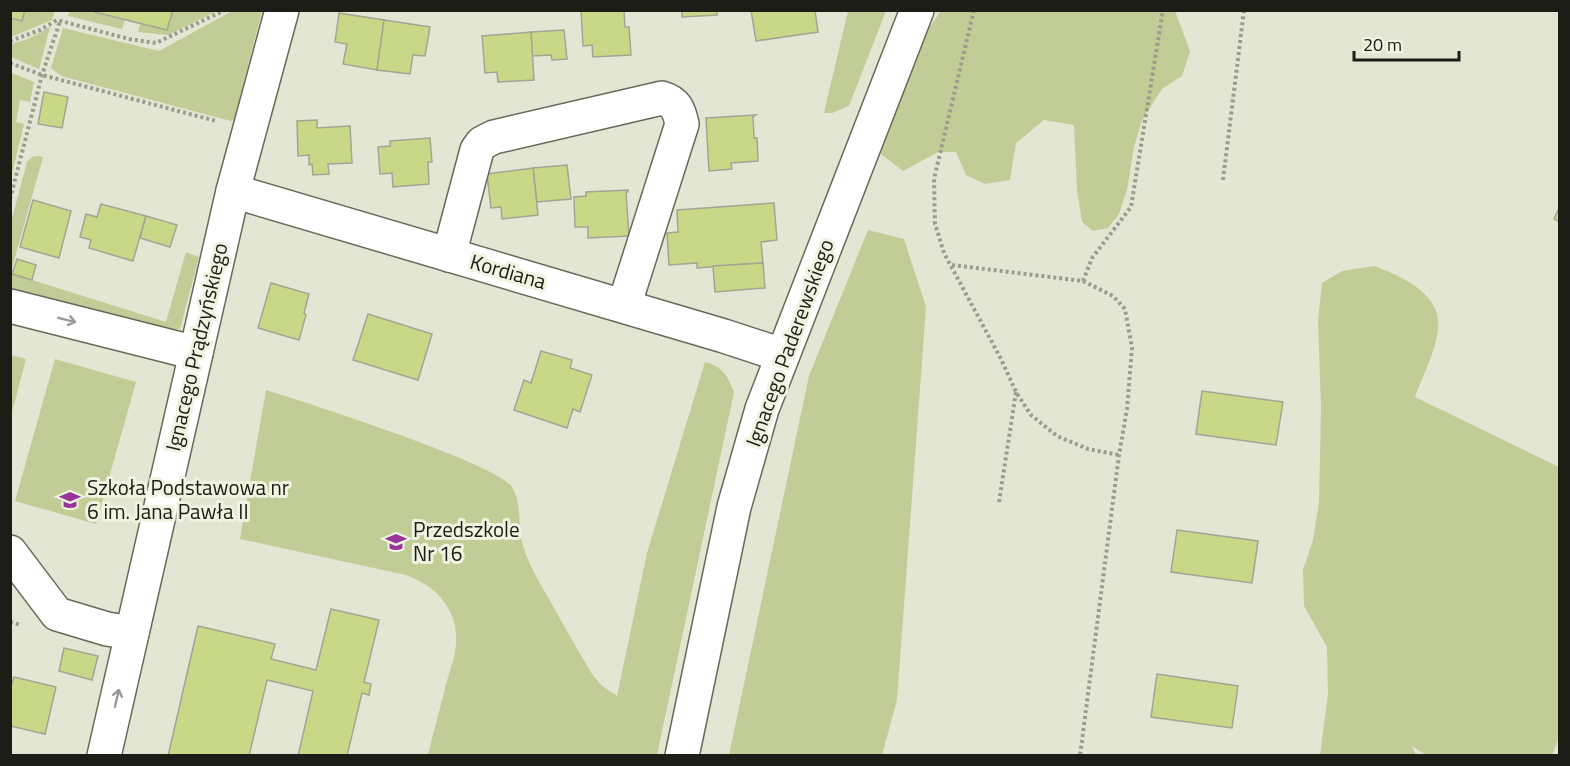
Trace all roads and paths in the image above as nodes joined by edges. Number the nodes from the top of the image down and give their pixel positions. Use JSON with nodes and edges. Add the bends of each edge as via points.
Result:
{"nodes":[{"id":1,"x":225,"y":10,"type":"edge"},
{"id":2,"x":282,"y":10,"type":"edge"},
{"id":3,"x":917,"y":10,"type":"edge"},
{"id":4,"x":974,"y":10,"type":"edge"},
{"id":5,"x":1163,"y":10,"type":"edge"},
{"id":6,"x":1244,"y":10,"type":"edge"},
{"id":7,"x":60,"y":21,"type":"junction"},
{"id":8,"x":10,"y":41,"type":"edge"},
{"id":9,"x":10,"y":63,"type":"edge"},
{"id":10,"x":42,"y":75,"type":"junction"},
{"id":11,"x":226,"y":124,"type":"dead end"},
{"id":12,"x":1223,"y":180,"type":"dead end"},
{"id":13,"x":233,"y":191,"type":"junction"},
{"id":14,"x":10,"y":199,"type":"edge"},
{"id":15,"x":449,"y":255,"type":"junction"},
{"id":16,"x":952,"y":265,"type":"junction"},
{"id":17,"x":1083,"y":281,"type":"junction"},
{"id":18,"x":10,"y":306,"type":"edge"},
{"id":19,"x":624,"y":306,"type":"junction"},
{"id":20,"x":196,"y":353,"type":"junction"},
{"id":21,"x":782,"y":355,"type":"junction"},
{"id":22,"x":1016,"y":392,"type":"junction"},
{"id":23,"x":1119,"y":454,"type":"junction"},
{"id":24,"x":999,"y":502,"type":"dead end"},
{"id":25,"x":10,"y":552,"type":"edge"},
{"id":26,"x":132,"y":633,"type":"junction"},
{"id":27,"x":104,"y":756,"type":"edge"},
{"id":28,"x":682,"y":756,"type":"edge"},
{"id":29,"x":1080,"y":756,"type":"edge"}],
"edges":[{"from":1,"to":7,"type":"path","via":[[156,43]]},
{"from":2,"to":13,"type":"street","name":"Ignacego Prądzyńskiego"},
{"from":3,"to":21,"type":"street","name":"Ignacego Paderewskiego"},
{"from":4,"to":16,"type":"path","via":[[934,179],[935,224]]},
{"from":5,"to":17,"type":"path","via":[[1131,207],[1092,258]]},
{"from":6,"to":12,"type":"path"},
{"from":7,"to":8,"type":"path"},
{"from":7,"to":10,"type":"path"},
{"from":9,"to":10,"type":"path"},
{"from":10,"to":11,"type":"path"},
{"from":10,"to":14,"type":"path"},
{"from":13,"to":15,"type":"street","name":"Kordiana"},
{"from":13,"to":20,"type":"street","name":"Ignacego Prądzyńskiego"},
{"from":15,"to":19,"type":"street","name":"Kordiana"},
{"from":15,"to":19,"type":"street","via":[[482,143],[662,98],[672,101],[679,110],[682,124]]},
{"from":16,"to":17,"type":"path"},
{"from":16,"to":22,"type":"path"},
{"from":17,"to":23,"type":"path","via":[[1113,296],[1125,309],[1132,348]]},
{"from":18,"to":20,"type":"street","one_way":true},
{"from":19,"to":21,"type":"street","name":"Kordiana"},
{"from":20,"to":26,"type":"street","name":"Ignacego Prądzyńskiego"},
{"from":21,"to":28,"type":"street","name":"Ignacego Paderewskiego","via":[[734,507]]},
{"from":22,"to":23,"type":"path","via":[[1031,415],[1057,436]]},
{"from":22,"to":24,"type":"path"},
{"from":23,"to":29,"type":"path"},
{"from":25,"to":26,"type":"street","via":[[57,614]]},
{"from":27,"to":26,"type":"street","name":"Ignacego Prądzyńskiego","one_way":true}]}
